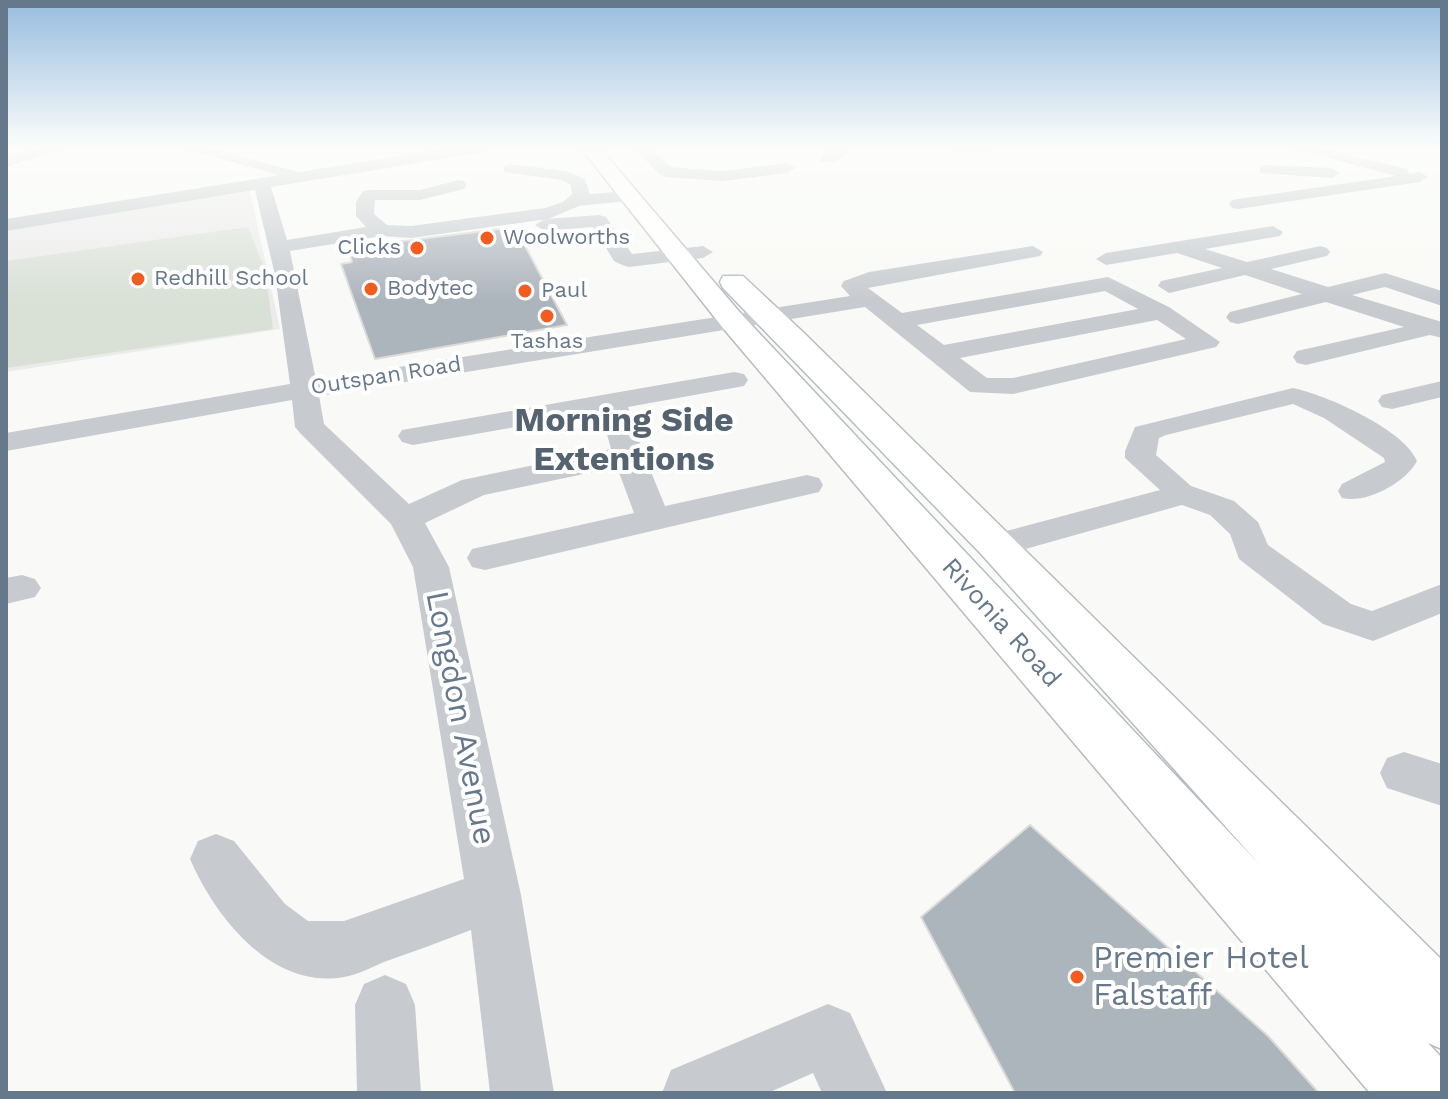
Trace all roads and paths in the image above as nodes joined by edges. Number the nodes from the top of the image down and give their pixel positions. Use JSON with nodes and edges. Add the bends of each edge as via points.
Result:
{"nodes":[{"id":1,"x":172,"y":198,"type":"edge"},
{"id":2,"x":266,"y":198,"type":"edge"},
{"id":3,"x":367,"y":198,"type":"edge"},
{"id":4,"x":604,"y":198,"type":"edge"},
{"id":5,"x":630,"y":198,"type":"edge"},
{"id":6,"x":648,"y":198,"type":"edge"},
{"id":7,"x":1277,"y":198,"type":"edge"},
{"id":8,"x":577,"y":201,"type":"joint"},
{"id":9,"x":16,"y":204,"type":"dead end"},
{"id":10,"x":1238,"y":204,"type":"dead end"},
{"id":11,"x":98,"y":210,"type":"junction"},
{"id":12,"x":74,"y":214,"type":"junction"},
{"id":13,"x":6,"y":225,"type":"edge"},
{"id":14,"x":516,"y":228,"type":"dead end"},
{"id":15,"x":382,"y":230,"type":"junction"},
{"id":16,"x":1273,"y":232,"type":"dead end"},
{"id":17,"x":105,"y":233,"type":"dead end"},
{"id":18,"x":278,"y":247,"type":"junction"},
{"id":19,"x":1178,"y":247,"type":"junction"},
{"id":20,"x":1033,"y":252,"type":"dead end"},
{"id":21,"x":1320,"y":252,"type":"dead end"},
{"id":22,"x":691,"y":254,"type":"junction"},
{"id":23,"x":1106,"y":259,"type":"dead end"},
{"id":24,"x":1240,"y":269,"type":"junction"},
{"id":25,"x":1169,"y":286,"type":"dead end"},
{"id":26,"x":1330,"y":295,"type":"junction"},
{"id":27,"x":1442,"y":299,"type":"edge"},
{"id":28,"x":867,"y":300,"type":"junction"},
{"id":29,"x":1161,"y":312,"type":"junction"},
{"id":30,"x":1238,"y":317,"type":"dead end"},
{"id":31,"x":750,"y":319,"type":"junction"},
{"id":32,"x":899,"y":321,"type":"junction"},
{"id":33,"x":1438,"y":329,"type":"edge"},
{"id":34,"x":939,"y":354,"type":"junction"},
{"id":35,"x":1306,"y":357,"type":"dead end"},
{"id":36,"x":734,"y":380,"type":"dead end"},
{"id":37,"x":1442,"y":389,"type":"edge"},
{"id":38,"x":304,"y":390,"type":"junction"},
{"id":39,"x":612,"y":400,"type":"junction"},
{"id":40,"x":1392,"y":401,"type":"dead end"},
{"id":41,"x":413,"y":436,"type":"dead end"},
{"id":42,"x":6,"y":442,"type":"edge"},
{"id":43,"x":628,"y":455,"type":"junction"},
{"id":44,"x":807,"y":485,"type":"dead end"},
{"id":45,"x":1354,"y":491,"type":"dead end"},
{"id":46,"x":1178,"y":492,"type":"junction"},
{"id":47,"x":405,"y":519,"type":"junction"},
{"id":48,"x":654,"y":521,"type":"junction"},
{"id":49,"x":997,"y":545,"type":"junction"},
{"id":50,"x":485,"y":558,"type":"dead end"},
{"id":51,"x":1442,"y":598,"type":"edge"},
{"id":52,"x":216,"y":859,"type":"dead end"},
{"id":53,"x":494,"y":895,"type":"junction"},
{"id":54,"x":385,"y":1005,"type":"dead end"},
{"id":55,"x":1442,"y":1012,"type":"edge"},
{"id":56,"x":389,"y":1093,"type":"edge"},
{"id":57,"x":522,"y":1093,"type":"edge"},
{"id":58,"x":694,"y":1093,"type":"edge"},
{"id":59,"x":855,"y":1093,"type":"edge"},
{"id":60,"x":1421,"y":1093,"type":"edge"}],
"edges":[{"from":1,"to":11,"type":"street"},
{"from":2,"to":18,"type":"street","name":"Longdon Avenue"},
{"from":3,"to":15,"type":"street","via":[[365,216]]},
{"from":4,"to":8,"type":"street"},
{"from":5,"to":22,"type":"main road","name":"Rivonia Road"},
{"from":6,"to":22,"type":"main road","name":"Rivonia Road"},
{"from":7,"to":10,"type":"street"},
{"from":8,"to":15,"type":"street","via":[[533,216],[411,232]]},
{"from":9,"to":12,"type":"street","via":[[66,208]]},
{"from":11,"to":12,"type":"street"},
{"from":11,"to":17,"type":"street"},
{"from":12,"to":13,"type":"street"},
{"from":14,"to":22,"type":"street","via":[[599,221],[626,261]]},
{"from":15,"to":18,"type":"street"},
{"from":16,"to":19,"type":"street"},
{"from":18,"to":38,"type":"street","name":"Longdon Avenue"},
{"from":19,"to":23,"type":"street"},
{"from":19,"to":24,"type":"street"},
{"from":20,"to":28,"type":"street","via":[[853,284],[852,290]]},
{"from":21,"to":24,"type":"street"},
{"from":22,"to":31,"type":"main road","name":"Rivonia Road"},
{"from":24,"to":25,"type":"street"},
{"from":24,"to":26,"type":"street"},
{"from":26,"to":27,"type":"street","via":[[1385,280]]},
{"from":26,"to":30,"type":"street"},
{"from":26,"to":33,"type":"street"},
{"from":28,"to":31,"type":"street","name":"Outspan Road"},
{"from":28,"to":32,"type":"street"},
{"from":29,"to":32,"type":"street","via":[[1103,284]]},
{"from":29,"to":34,"type":"street"},
{"from":29,"to":34,"type":"street","via":[[1207,342],[1002,387],[980,386]]},
{"from":31,"to":38,"type":"street","name":"Outspan Road"},
{"from":31,"to":49,"type":"main road","name":"Rivonia Road","via":[[793,339]]},
{"from":31,"to":60,"type":"main road","name":"Rivonia Road"},
{"from":32,"to":34,"type":"street"},
{"from":33,"to":35,"type":"street"},
{"from":36,"to":39,"type":"street"},
{"from":37,"to":40,"type":"street"},
{"from":38,"to":42,"type":"street","name":"Outspan Road"},
{"from":38,"to":47,"type":"street","name":"Longdon Avenue","via":[[310,427]]},
{"from":39,"to":41,"type":"street"},
{"from":39,"to":43,"type":"street"},
{"from":43,"to":47,"type":"street","via":[[474,487]]},
{"from":43,"to":48,"type":"street"},
{"from":44,"to":48,"type":"street"},
{"from":45,"to":46,"type":"street","via":[[1397,468],[1398,453],[1309,398],[1293,396],[1146,433],[1141,458]]},
{"from":46,"to":49,"type":"street","via":[[1170,499]]},
{"from":46,"to":51,"type":"street","via":[[1222,508],[1246,530],[1252,551],[1337,614],[1373,626]]},
{"from":47,"to":53,"type":"street","name":"Longdon Avenue","via":[[431,567]]},
{"from":48,"to":50,"type":"street"},
{"from":49,"to":55,"type":"main road","name":"Rivonia Road"},
{"from":52,"to":53,"type":"street","via":[[265,924],[308,949],[344,949]]},
{"from":53,"to":57,"type":"street","name":"Longdon Avenue"},
{"from":54,"to":56,"type":"street"},
{"from":58,"to":59,"type":"street","via":[[828,1035]]}]}
